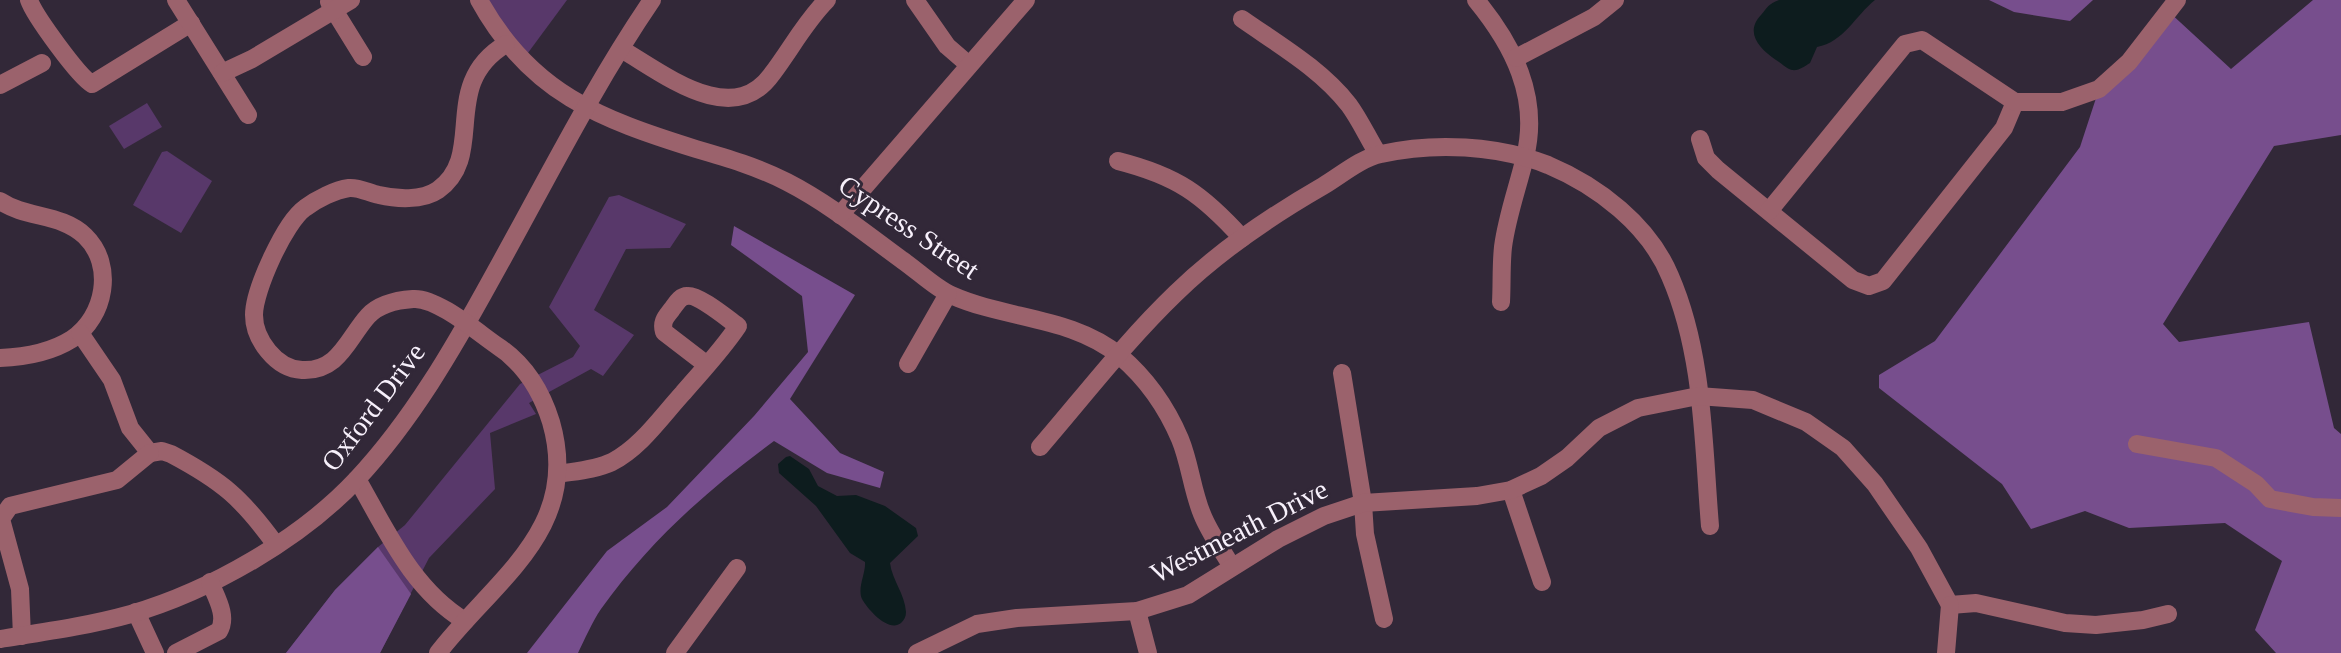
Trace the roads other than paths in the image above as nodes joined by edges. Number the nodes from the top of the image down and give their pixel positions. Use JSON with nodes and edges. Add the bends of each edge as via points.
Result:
{"nodes":[{"id":1,"x":29,"y":0,"type":"edge"},
{"id":2,"x":176,"y":0,"type":"edge"},
{"id":3,"x":351,"y":0,"type":"edge"},
{"id":4,"x":479,"y":0,"type":"edge"},
{"id":5,"x":652,"y":0,"type":"edge"},
{"id":6,"x":827,"y":0,"type":"edge"},
{"id":7,"x":915,"y":0,"type":"edge"},
{"id":8,"x":1026,"y":0,"type":"edge"},
{"id":9,"x":1476,"y":0,"type":"edge"},
{"id":10,"x":1615,"y":0,"type":"edge"},
{"id":11,"x":2177,"y":0,"type":"edge"},
{"id":12,"x":331,"y":5,"type":"edge"},
{"id":13,"x":1242,"y":19,"type":"dead end"},
{"id":14,"x":191,"y":23,"type":"junction"},
{"id":15,"x":506,"y":44,"type":"junction"},
{"id":16,"x":621,"y":49,"type":"junction"},
{"id":17,"x":363,"y":57,"type":"dead end"},
{"id":18,"x":1516,"y":58,"type":"junction"},
{"id":19,"x":42,"y":63,"type":"dead end"},
{"id":20,"x":969,"y":65,"type":"junction"},
{"id":21,"x":222,"y":73,"type":"junction"},
{"id":22,"x":0,"y":85,"type":"edge"},
{"id":23,"x":2015,"y":102,"type":"junction"},
{"id":24,"x":586,"y":108,"type":"junction"},
{"id":25,"x":248,"y":115,"type":"dead end"},
{"id":26,"x":1700,"y":139,"type":"dead end"},
{"id":27,"x":1378,"y":154,"type":"junction"},
{"id":28,"x":1526,"y":156,"type":"junction"},
{"id":29,"x":1118,"y":161,"type":"dead end"},
{"id":30,"x":0,"y":201,"type":"edge"},
{"id":31,"x":1769,"y":211,"type":"junction"},
{"id":32,"x":840,"y":215,"type":"junction"},
{"id":33,"x":1242,"y":238,"type":"junction"},
{"id":34,"x":948,"y":294,"type":"junction"},
{"id":35,"x":1501,"y":302,"type":"dead end"},
{"id":36,"x":466,"y":326,"type":"junction"},
{"id":37,"x":80,"y":333,"type":"junction"},
{"id":38,"x":1119,"y":355,"type":"junction"},
{"id":39,"x":0,"y":358,"type":"edge"},
{"id":40,"x":908,"y":364,"type":"dead end"},
{"id":41,"x":707,"y":365,"type":"junction"},
{"id":42,"x":1342,"y":373,"type":"dead end"},
{"id":43,"x":1698,"y":396,"type":"junction"},
{"id":44,"x":2137,"y":444,"type":"dead end"},
{"id":45,"x":1040,"y":447,"type":"dead end"},
{"id":46,"x":150,"y":453,"type":"junction"},
{"id":47,"x":558,"y":474,"type":"junction"},
{"id":48,"x":357,"y":479,"type":"junction"},
{"id":49,"x":1511,"y":490,"type":"junction"},
{"id":50,"x":1363,"y":503,"type":"junction"},
{"id":51,"x":2341,"y":508,"type":"edge"},
{"id":52,"x":1710,"y":526,"type":"dead end"},
{"id":53,"x":276,"y":545,"type":"junction"},
{"id":54,"x":1232,"y":567,"type":"junction"},
{"id":55,"x":737,"y":568,"type":"dead end"},
{"id":56,"x":210,"y":582,"type":"junction"},
{"id":57,"x":1542,"y":582,"type":"dead end"},
{"id":58,"x":1950,"y":605,"type":"junction"},
{"id":59,"x":1137,"y":611,"type":"junction"},
{"id":60,"x":136,"y":612,"type":"junction"},
{"id":61,"x":2168,"y":614,"type":"dead end"},
{"id":62,"x":1384,"y":619,"type":"dead end"},
{"id":63,"x":465,"y":621,"type":"junction"},
{"id":64,"x":22,"y":636,"type":"junction"},
{"id":65,"x":0,"y":639,"type":"edge"},
{"id":66,"x":952,"y":645,"type":"edge"},
{"id":67,"x":155,"y":653,"type":"edge"},
{"id":68,"x":176,"y":653,"type":"edge"},
{"id":69,"x":438,"y":653,"type":"edge"},
{"id":70,"x":675,"y":653,"type":"edge"},
{"id":71,"x":917,"y":653,"type":"edge"},
{"id":72,"x":1148,"y":653,"type":"edge"},
{"id":73,"x":1946,"y":653,"type":"edge"}],
"edges":[{"from":1,"to":14,"type":"street","via":[[92,84]]},
{"from":2,"to":14,"type":"street"},
{"from":3,"to":12,"type":"street"},
{"from":4,"to":15,"type":"street","name":"Cypress Street"},
{"from":5,"to":16,"type":"street","name":"Oxford Drive"},
{"from":6,"to":16,"type":"street","via":[[761,87],[737,97],[704,95]]},
{"from":7,"to":20,"type":"street","via":[[947,46]]},
{"from":8,"to":20,"type":"street"},
{"from":9,"to":18,"type":"street"},
{"from":10,"to":18,"type":"street","via":[[1594,17]]},
{"from":11,"to":23,"type":"street","via":[[2129,62],[2099,89],[2062,102]]},
{"from":12,"to":17,"type":"street"},
{"from":12,"to":21,"type":"street","via":[[252,59]]},
{"from":13,"to":27,"type":"street","via":[[1325,81],[1350,106]]},
{"from":14,"to":21,"type":"street"},
{"from":15,"to":24,"type":"street","name":"Cypress Street","via":[[544,80]]},
{"from":15,"to":36,"type":"street","via":[[487,58],[469,89],[461,156],[445,183],[433,193],[398,198],[348,189],[303,209],[280,244],[254,314],[259,336],[272,355],[286,366],[304,370],[339,356],[368,316],[390,303],[428,300]]},
{"from":16,"to":24,"type":"street","name":"Oxford Drive"},
{"from":18,"to":28,"type":"street","via":[[1530,125]]},
{"from":19,"to":22,"type":"street"},
{"from":20,"to":32,"type":"street"},
{"from":21,"to":25,"type":"street"},
{"from":23,"to":31,"type":"street","via":[[1940,49],[1922,40],[1905,44]]},
{"from":23,"to":31,"type":"street","via":[[2004,128],[1883,281],[1869,286],[1853,280]]},
{"from":24,"to":32,"type":"street","name":"Cypress Street","via":[[752,167]]},
{"from":24,"to":36,"type":"street","name":"Oxford Drive"},
{"from":26,"to":31,"type":"street","via":[[1706,158]]},
{"from":27,"to":28,"type":"street","via":[[1441,146]]},
{"from":27,"to":33,"type":"street"},
{"from":28,"to":35,"type":"street","via":[[1503,248]]},
{"from":28,"to":43,"type":"street","via":[[1609,199],[1644,234],[1670,274],[1691,336]]},
{"from":29,"to":33,"type":"street","via":[[1188,188]]},
{"from":30,"to":37,"type":"street","via":[[17,211],[65,222],[95,248],[104,283],[97,308]]},
{"from":32,"to":34,"type":"street","name":"Cypress Street"},
{"from":33,"to":38,"type":"street","via":[[1177,292]]},
{"from":34,"to":38,"type":"street","name":"Cypress Street","via":[[1084,333]]},
{"from":34,"to":40,"type":"street"},
{"from":36,"to":47,"type":"street","via":[[515,359],[531,378],[553,430]]},
{"from":36,"to":48,"type":"street","name":"Oxford Drive","via":[[412,411]]},
{"from":37,"to":39,"type":"street","via":[[45,351]]},
{"from":37,"to":46,"type":"street","via":[[112,380],[130,428]]},
{"from":38,"to":45,"type":"street"},
{"from":38,"to":54,"type":"street","name":"Cypress Street","via":[[1153,387],[1180,440],[1202,515]]},
{"from":41,"to":41,"type":"street","via":[[664,332],[663,320],[681,297],[693,297],[738,326]]},
{"from":41,"to":47,"type":"street","via":[[625,454],[594,469]]},
{"from":42,"to":50,"type":"street"},
{"from":43,"to":49,"type":"street","name":"Westmeath Drive","via":[[1638,408],[1599,428],[1541,476]]},
{"from":43,"to":52,"type":"street"},
{"from":43,"to":58,"type":"street","name":"Westmeath Drive","via":[[1753,400],[1806,422],[1843,448],[1919,548]]},
{"from":44,"to":51,"type":"street","via":[[2216,458],[2270,499]]},
{"from":46,"to":53,"type":"street","via":[[171,454],[216,480],[247,506]]},
{"from":46,"to":64,"type":"street","via":[[117,480],[10,506],[4,512],[4,536],[23,604]]},
{"from":47,"to":63,"type":"street","via":[[539,536]]},
{"from":48,"to":53,"type":"street","name":"Oxford Drive"},
{"from":48,"to":63,"type":"street","via":[[419,582]]},
{"from":49,"to":50,"type":"street","name":"Westmeath Drive"},
{"from":49,"to":57,"type":"street"},
{"from":50,"to":54,"type":"street","name":"Westmeath Drive","via":[[1324,516]]},
{"from":50,"to":62,"type":"street"},
{"from":53,"to":56,"type":"street","name":"Oxford Drive"},
{"from":54,"to":59,"type":"street","name":"Westmeath Drive","via":[[1188,595]]},
{"from":55,"to":70,"type":"street"},
{"from":56,"to":60,"type":"street","name":"Oxford Drive"},
{"from":56,"to":68,"type":"street","via":[[223,626]]},
{"from":58,"to":61,"type":"street","via":[[1976,603],[2096,625]]},
{"from":58,"to":73,"type":"street"},
{"from":59,"to":66,"type":"street","name":"Westmeath Drive","via":[[977,624]]},
{"from":59,"to":72,"type":"street"},
{"from":60,"to":64,"type":"street","name":"Oxford Drive"},
{"from":60,"to":67,"type":"street"},
{"from":63,"to":69,"type":"street"},
{"from":64,"to":65,"type":"street","name":"Oxford Drive"},
{"from":66,"to":71,"type":"street","name":"Westmeath Drive"}]}
